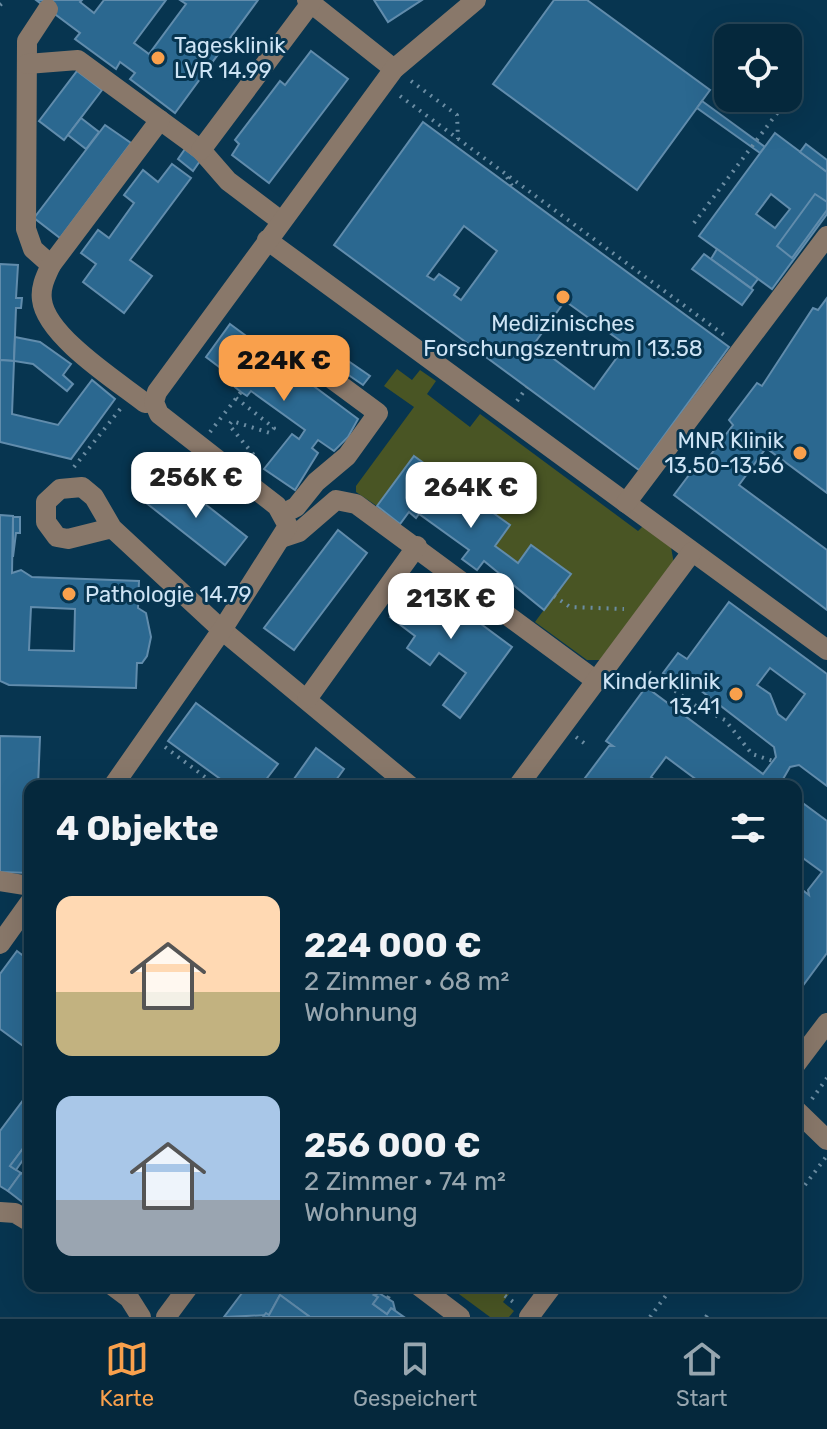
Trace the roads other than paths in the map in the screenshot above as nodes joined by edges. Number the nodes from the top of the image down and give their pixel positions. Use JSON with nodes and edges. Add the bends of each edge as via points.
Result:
{"nodes":[{"id":1,"x":476,"y":0,"type":"edge"},
{"id":2,"x":309,"y":2,"type":"edge"},
{"id":3,"x":48,"y":9,"type":"dead end"},
{"id":4,"x":27,"y":64,"type":"junction"},
{"id":5,"x":389,"y":77,"type":"junction"},
{"id":6,"x":160,"y":120,"type":"junction"},
{"id":7,"x":201,"y":150,"type":"junction"},
{"id":8,"x":281,"y":221,"type":"junction"},
{"id":9,"x":827,"y":236,"type":"edge"},
{"id":10,"x":267,"y":240,"type":"junction"},
{"id":11,"x":51,"y":265,"type":"junction"},
{"id":12,"x":313,"y":365,"type":"dead end"},
{"id":13,"x":154,"y":402,"type":"junction"},
{"id":14,"x":626,"y":503,"type":"junction"},
{"id":15,"x":284,"y":513,"type":"junction"},
{"id":16,"x":112,"y":528,"type":"dead end"},
{"id":17,"x":284,"y":537,"type":"junction"},
{"id":18,"x":417,"y":546,"type":"junction"},
{"id":19,"x":692,"y":552,"type":"junction"},
{"id":20,"x":222,"y":630,"type":"junction"},
{"id":21,"x":827,"y":650,"type":"edge"},
{"id":22,"x":595,"y":680,"type":"junction"},
{"id":23,"x":307,"y":699,"type":"junction"},
{"id":24,"x":117,"y":780,"type":"edge"},
{"id":25,"x":403,"y":780,"type":"edge"},
{"id":26,"x":522,"y":780,"type":"edge"},
{"id":27,"x":0,"y":881,"type":"edge"},
{"id":28,"x":24,"y":885,"type":"edge"},
{"id":29,"x":24,"y":910,"type":"edge"},
{"id":30,"x":0,"y":944,"type":"edge"},
{"id":31,"x":827,"y":1023,"type":"edge"},
{"id":32,"x":802,"y":1056,"type":"edge"},
{"id":33,"x":802,"y":1116,"type":"edge"},
{"id":34,"x":827,"y":1140,"type":"edge"},
{"id":35,"x":0,"y":1212,"type":"edge"},
{"id":36,"x":24,"y":1218,"type":"edge"},
{"id":37,"x":121,"y":1292,"type":"edge"},
{"id":38,"x":185,"y":1292,"type":"edge"},
{"id":39,"x":427,"y":1292,"type":"edge"},
{"id":40,"x":548,"y":1292,"type":"edge"},
{"id":41,"x":530,"y":1316,"type":"edge"},
{"id":42,"x":141,"y":1317,"type":"edge"},
{"id":43,"x":166,"y":1317,"type":"edge"},
{"id":44,"x":460,"y":1317,"type":"edge"}],
"edges":[{"from":1,"to":5,"type":"street","via":[[411,51]]},
{"from":2,"to":5,"type":"street"},
{"from":2,"to":7,"type":"street"},
{"from":3,"to":4,"type":"street","via":[[27,41]]},
{"from":4,"to":6,"type":"street","via":[[78,60]]},
{"from":4,"to":11,"type":"street","via":[[26,229],[33,249]]},
{"from":5,"to":8,"type":"street"},
{"from":6,"to":7,"type":"street"},
{"from":6,"to":11,"type":"street"},
{"from":7,"to":8,"type":"street","via":[[228,181]]},
{"from":8,"to":10,"type":"street"},
{"from":9,"to":14,"type":"street"},
{"from":10,"to":13,"type":"street","via":[[160,385]]},
{"from":10,"to":14,"type":"street"},
{"from":11,"to":13,"type":"street","via":[[41,287],[51,324],[145,403]]},
{"from":12,"to":15,"type":"street","via":[[378,413],[347,456]]},
{"from":13,"to":15,"type":"street","via":[[169,424]]},
{"from":14,"to":19,"type":"street"},
{"from":15,"to":17,"type":"street"},
{"from":16,"to":20,"type":"street"},
{"from":17,"to":18,"type":"street","via":[[345,499]]},
{"from":17,"to":20,"type":"street"},
{"from":18,"to":22,"type":"street"},
{"from":18,"to":23,"type":"street"},
{"from":19,"to":21,"type":"street"},
{"from":19,"to":22,"type":"street"},
{"from":20,"to":23,"type":"street"},
{"from":20,"to":24,"type":"street"},
{"from":22,"to":26,"type":"street"},
{"from":23,"to":25,"type":"street"},
{"from":27,"to":28,"type":"street"},
{"from":29,"to":30,"type":"street"},
{"from":31,"to":32,"type":"street"},
{"from":33,"to":34,"type":"street"},
{"from":35,"to":36,"type":"street"},
{"from":37,"to":42,"type":"street"},
{"from":38,"to":43,"type":"street"},
{"from":39,"to":44,"type":"street"},
{"from":40,"to":41,"type":"street"}]}
